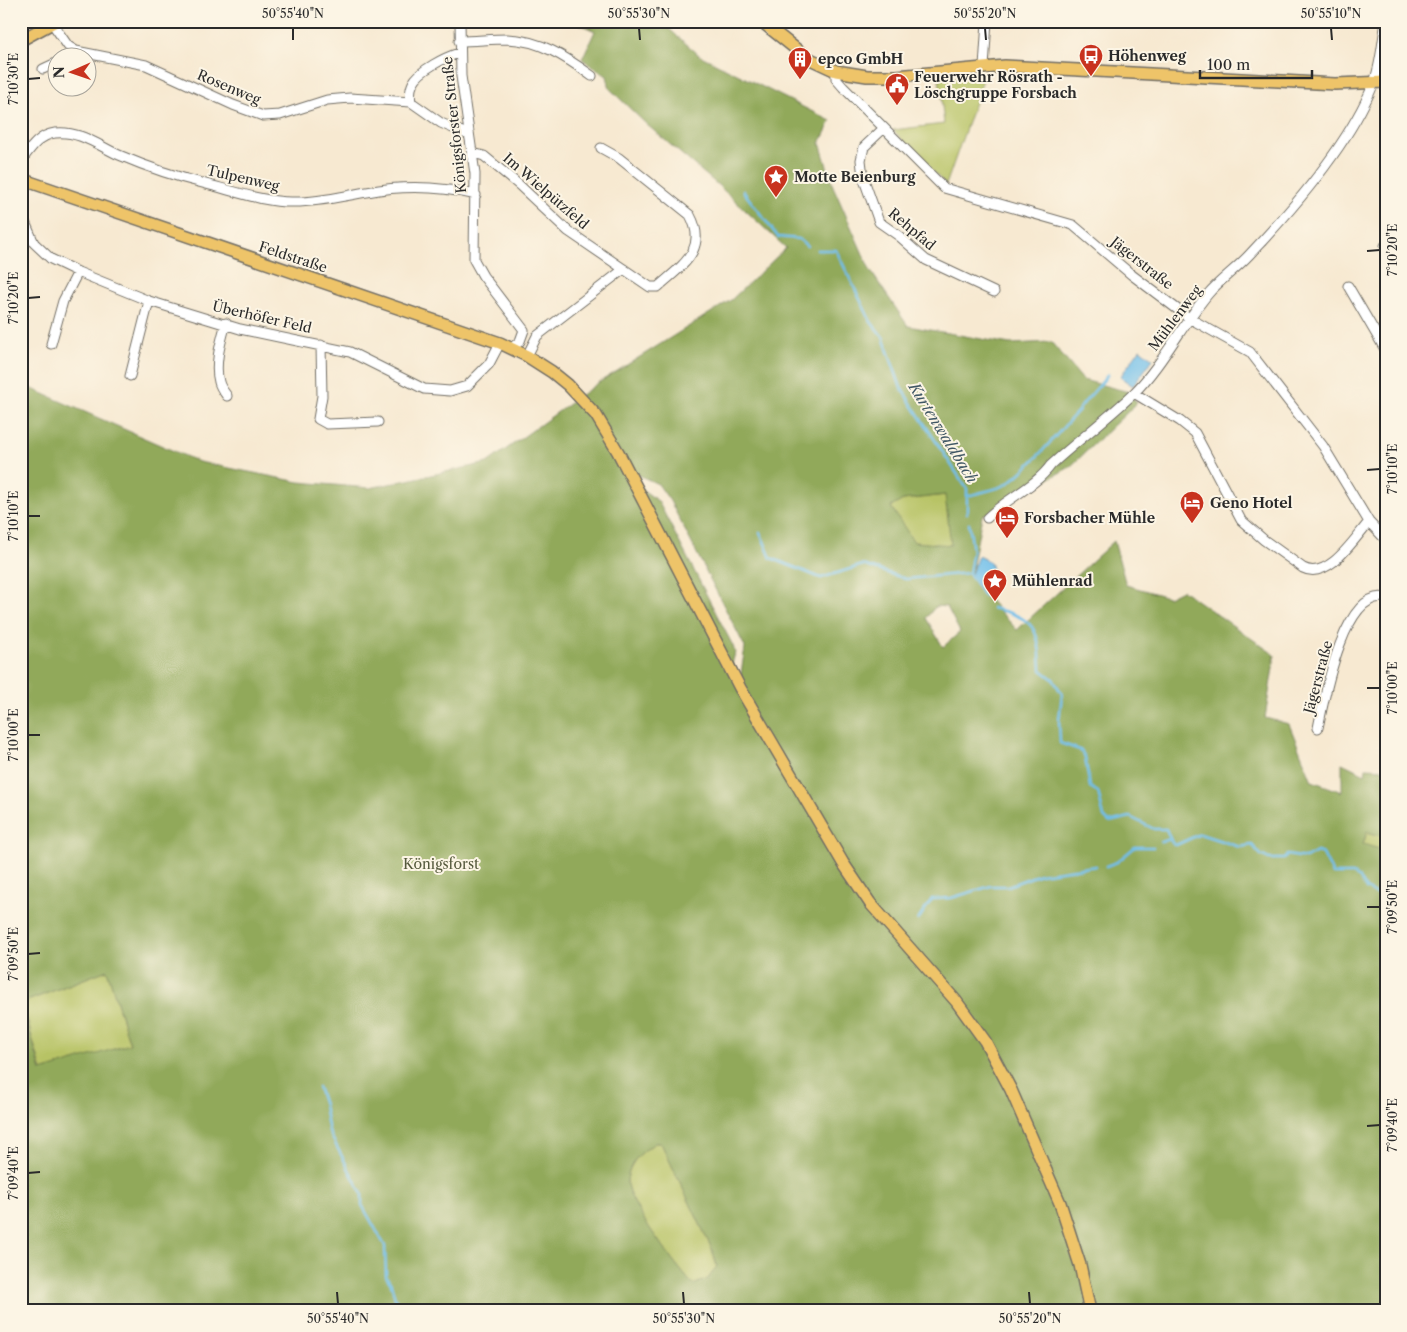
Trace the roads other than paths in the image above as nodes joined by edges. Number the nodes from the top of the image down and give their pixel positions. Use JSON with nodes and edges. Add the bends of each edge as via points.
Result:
{"nodes":[{"id":1,"x":460,"y":21,"type":"edge"},
{"id":2,"x":761,"y":21,"type":"edge"},
{"id":3,"x":987,"y":21,"type":"edge"},
{"id":4,"x":54,"y":22,"type":"edge"},
{"id":5,"x":1386,"y":22,"type":"edge"},
{"id":6,"x":773,"y":26,"type":"edge"},
{"id":7,"x":21,"y":40,"type":"edge"},
{"id":8,"x":459,"y":41,"type":"junction"},
{"id":9,"x":71,"y":48,"type":"edge"},
{"id":10,"x":459,"y":53,"type":"junction"},
{"id":11,"x":98,"y":55,"type":"edge"},
{"id":12,"x":48,"y":67,"type":"edge"},
{"id":13,"x":984,"y":67,"type":"junction"},
{"id":14,"x":43,"y":70,"type":"dead end"},
{"id":15,"x":836,"y":71,"type":"junction"},
{"id":16,"x":592,"y":76,"type":"dead end"},
{"id":17,"x":1380,"y":83,"type":"edge"},
{"id":18,"x":411,"y":102,"type":"junction"},
{"id":19,"x":884,"y":128,"type":"junction"},
{"id":20,"x":469,"y":135,"type":"junction"},
{"id":21,"x":601,"y":148,"type":"dead end"},
{"id":22,"x":473,"y":153,"type":"junction"},
{"id":23,"x":21,"y":161,"type":"edge"},
{"id":24,"x":21,"y":179,"type":"edge"},
{"id":25,"x":476,"y":195,"type":"junction"},
{"id":26,"x":21,"y":213,"type":"edge"},
{"id":27,"x":624,"y":269,"type":"junction"},
{"id":28,"x":78,"y":272,"type":"junction"},
{"id":29,"x":1348,"y":286,"type":"dead end"},
{"id":30,"x":994,"y":292,"type":"dead end"},
{"id":31,"x":149,"y":301,"type":"junction"},
{"id":32,"x":1189,"y":318,"type":"junction"},
{"id":33,"x":226,"y":323,"type":"junction"},
{"id":34,"x":524,"y":330,"type":"junction"},
{"id":35,"x":537,"y":336,"type":"junction"},
{"id":36,"x":500,"y":343,"type":"junction"},
{"id":37,"x":51,"y":344,"type":"dead end"},
{"id":38,"x":321,"y":345,"type":"junction"},
{"id":39,"x":512,"y":348,"type":"junction"},
{"id":40,"x":1386,"y":352,"type":"edge"},
{"id":41,"x":527,"y":356,"type":"junction"},
{"id":42,"x":130,"y":376,"type":"dead end"},
{"id":43,"x":1134,"y":393,"type":"junction"},
{"id":44,"x":227,"y":396,"type":"dead end"},
{"id":45,"x":378,"y":422,"type":"dead end"},
{"id":46,"x":987,"y":518,"type":"dead end"},
{"id":47,"x":1369,"y":522,"type":"junction"},
{"id":48,"x":1386,"y":540,"type":"edge"},
{"id":49,"x":1386,"y":598,"type":"edge"},
{"id":50,"x":1318,"y":728,"type":"dead end"},
{"id":51,"x":1090,"y":1311,"type":"edge"}],
"edges":[{"from":1,"to":8,"type":"street","name":"Königsforster Straße"},
{"from":2,"to":6,"type":"main road"},
{"from":3,"to":13,"type":"street"},
{"from":4,"to":7,"type":"main road"},
{"from":4,"to":9,"type":"street"},
{"from":5,"to":17,"type":"street","name":"Mühlenweg"},
{"from":6,"to":15,"type":"main road","via":[[806,57]]},
{"from":8,"to":10,"type":"street","name":"Königsforster Straße"},
{"from":8,"to":16,"type":"street","via":[[529,41],[570,60]]},
{"from":10,"to":18,"type":"street","via":[[444,58],[413,81]]},
{"from":10,"to":20,"type":"street","name":"Königsforster Straße"},
{"from":11,"to":18,"type":"street","name":"Rosenweg","via":[[146,65],[263,116],[280,115],[327,100],[350,98]]},
{"from":12,"to":14,"type":"street"},
{"from":13,"to":15,"type":"main road","via":[[888,77]]},
{"from":13,"to":17,"type":"main road","via":[[1027,66],[1335,84]]},
{"from":15,"to":19,"type":"street","name":"Jägerstraße","via":[[836,79]]},
{"from":17,"to":32,"type":"street","name":"Mühlenweg","via":[[1338,147],[1284,218]]},
{"from":18,"to":20,"type":"street","name":"Rosenweg","via":[[441,122]]},
{"from":19,"to":30,"type":"street","name":"Rehpfad","via":[[864,147],[860,160],[879,222],[926,260]]},
{"from":19,"to":32,"type":"street","name":"Jägerstraße","via":[[944,188],[1072,225]]},
{"from":20,"to":22,"type":"street","name":"Königsforster Straße"},
{"from":21,"to":27,"type":"street","name":"Im Wielpützfeld","via":[[619,158],[690,215],[696,231],[696,244],[691,256],[658,287],[650,287]]},
{"from":22,"to":25,"type":"street","name":"Königsforster Straße"},
{"from":22,"to":27,"type":"street","name":"Im Wielpützfeld","via":[[484,156],[568,231]]},
{"from":23,"to":25,"type":"street","name":"Tulpenweg","via":[[43,137],[66,133],[175,175],[284,202],[317,201],[420,187],[445,188]]},
{"from":24,"to":36,"type":"main road","name":"Feldstraße"},
{"from":25,"to":34,"type":"street","name":"Königsforster Straße","via":[[473,248],[476,264]]},
{"from":26,"to":28,"type":"street","name":"Überhöfer Feld","via":[[34,243],[51,259]]},
{"from":27,"to":35,"type":"street"},
{"from":28,"to":31,"type":"street","name":"Überhöfer Feld"},
{"from":28,"to":37,"type":"street","via":[[63,301]]},
{"from":29,"to":40,"type":"street"},
{"from":31,"to":33,"type":"street","name":"Überhöfer Feld"},
{"from":31,"to":42,"type":"street"},
{"from":32,"to":43,"type":"street","name":"Mühlenweg","via":[[1165,355]]},
{"from":32,"to":47,"type":"street","name":"Jägerstraße","via":[[1250,352],[1323,446]]},
{"from":33,"to":38,"type":"street","name":"Überhöfer Feld","via":[[240,329]]},
{"from":33,"to":44,"type":"street","via":[[220,344],[219,383]]},
{"from":34,"to":35,"type":"street","name":"Königsforster Straße"},
{"from":34,"to":39,"type":"street","via":[[520,341]]},
{"from":35,"to":41,"type":"street"},
{"from":36,"to":38,"type":"street","name":"Überhöfer Feld","via":[[475,380],[458,389],[442,392],[424,389],[350,352]]},
{"from":36,"to":39,"type":"main road","name":"Feldstraße"},
{"from":38,"to":45,"type":"street","via":[[322,396],[318,419],[327,424]]},
{"from":39,"to":41,"type":"main road","name":"Feldstraße"},
{"from":41,"to":51,"type":"main road","name":"Feldstraße","via":[[552,372],[588,406],[610,437],[740,688],[851,876],[870,903],[956,1001],[989,1049],[1011,1090],[1060,1203],[1078,1257]]},
{"from":43,"to":46,"type":"street","name":"Mühlenweg","via":[[1051,465],[1040,480],[1008,498]]},
{"from":43,"to":47,"type":"street","via":[[1195,433],[1241,520],[1303,568],[1319,571],[1330,566]]},
{"from":47,"to":48,"type":"street","name":"Jägerstraße"},
{"from":49,"to":50,"type":"street","name":"Jägerstraße","via":[[1374,597],[1365,602],[1340,642]]}]}
